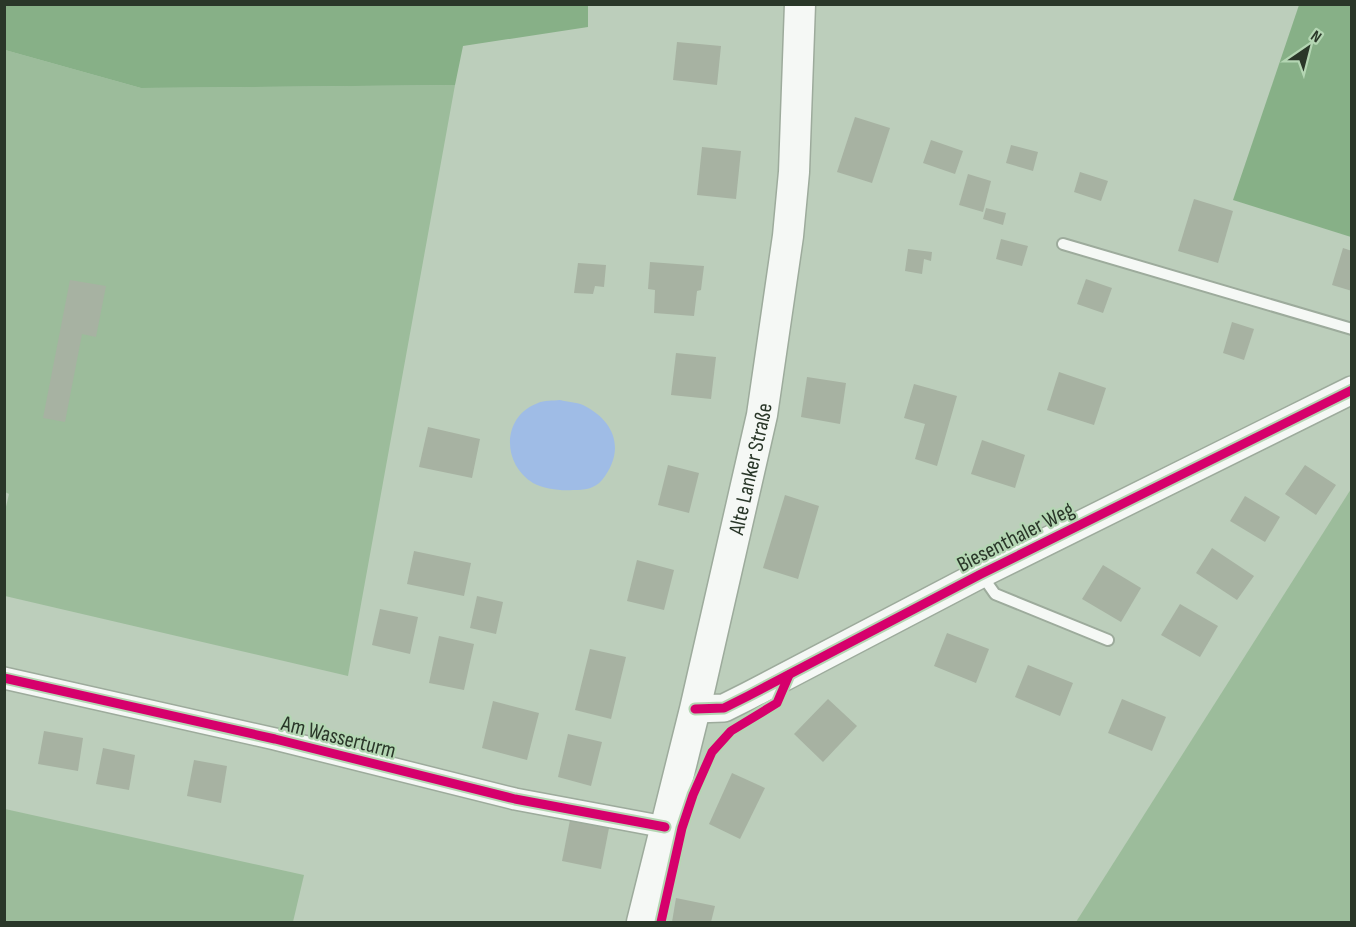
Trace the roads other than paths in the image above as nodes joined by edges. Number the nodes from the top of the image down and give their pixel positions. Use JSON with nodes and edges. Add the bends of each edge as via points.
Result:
{"nodes":[{"id":1,"x":800,"y":4,"type":"edge"},
{"id":2,"x":1064,"y":244,"type":"dead end"},
{"id":3,"x":1352,"y":329,"type":"edge"},
{"id":4,"x":1352,"y":390,"type":"edge"},
{"id":5,"x":981,"y":574,"type":"junction"},
{"id":6,"x":1108,"y":640,"type":"dead end"},
{"id":7,"x":4,"y":678,"type":"edge"},
{"id":8,"x":695,"y":709,"type":"junction"},
{"id":9,"x":665,"y":827,"type":"junction"},
{"id":10,"x":642,"y":922,"type":"edge"}],
"edges":[{"from":1,"to":8,"type":"main road","name":"Alte Lanker Straße","via":[[794,172],[774,337],[750,472]]},
{"from":2,"to":3,"type":"lane"},
{"from":4,"to":5,"type":"street","name":"Biesenthaler Weg"},
{"from":5,"to":6,"type":"lane","name":"Biesenthaler Weg","via":[[995,594]]},
{"from":5,"to":8,"type":"street","name":"Biesenthaler Weg","via":[[724,708]]},
{"from":7,"to":9,"type":"street","name":"Am Wasserturm","via":[[275,739],[515,799]]},
{"from":8,"to":9,"type":"main road","name":"Alte Lanker Straße"},
{"from":9,"to":10,"type":"main road","name":"Alte Lanker Straße"}]}
